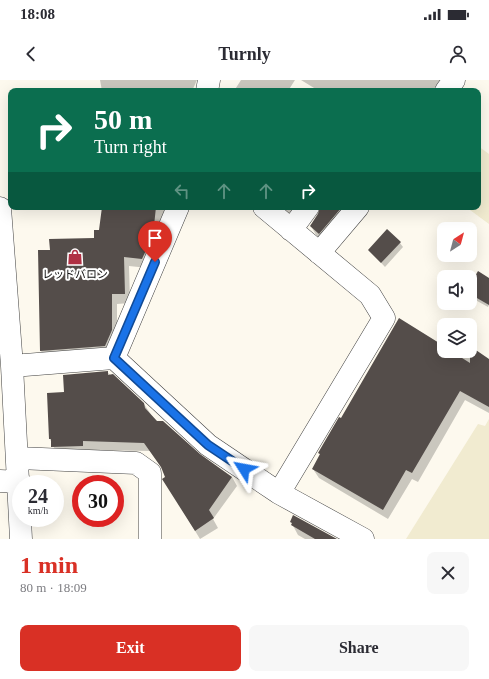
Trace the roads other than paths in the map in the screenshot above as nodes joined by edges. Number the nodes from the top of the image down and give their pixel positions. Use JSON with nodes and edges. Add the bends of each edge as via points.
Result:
{"nodes":[{"id":1,"x":0,"y":208,"type":"edge"},
{"id":2,"x":177,"y":210,"type":"edge"},
{"id":3,"x":268,"y":210,"type":"edge"},
{"id":4,"x":306,"y":210,"type":"edge"},
{"id":5,"x":355,"y":210,"type":"edge"},
{"id":6,"x":291,"y":230,"type":"junction"},
{"id":7,"x":319,"y":253,"type":"junction"},
{"id":8,"x":114,"y":358,"type":"junction"},
{"id":9,"x":12,"y":366,"type":"junction"},
{"id":10,"x":18,"y":458,"type":"junction"},
{"id":11,"x":10,"y":481,"type":"edge"},
{"id":12,"x":279,"y":493,"type":"junction"},
{"id":13,"x":21,"y":539,"type":"edge"},
{"id":14,"x":150,"y":539,"type":"edge"},
{"id":15,"x":363,"y":539,"type":"edge"}],
"edges":[{"from":1,"to":9,"type":"street"},
{"from":2,"to":8,"type":"street"},
{"from":3,"to":6,"type":"street"},
{"from":4,"to":6,"type":"street"},
{"from":5,"to":7,"type":"street"},
{"from":6,"to":7,"type":"street"},
{"from":7,"to":12,"type":"street","via":[[370,295],[384,318]]},
{"from":8,"to":9,"type":"street"},
{"from":8,"to":12,"type":"street","via":[[208,445]]},
{"from":9,"to":10,"type":"street"},
{"from":10,"to":11,"type":"street"},
{"from":10,"to":14,"type":"street","via":[[136,463],[150,473]]},
{"from":11,"to":13,"type":"street"},
{"from":12,"to":15,"type":"street"}]}
